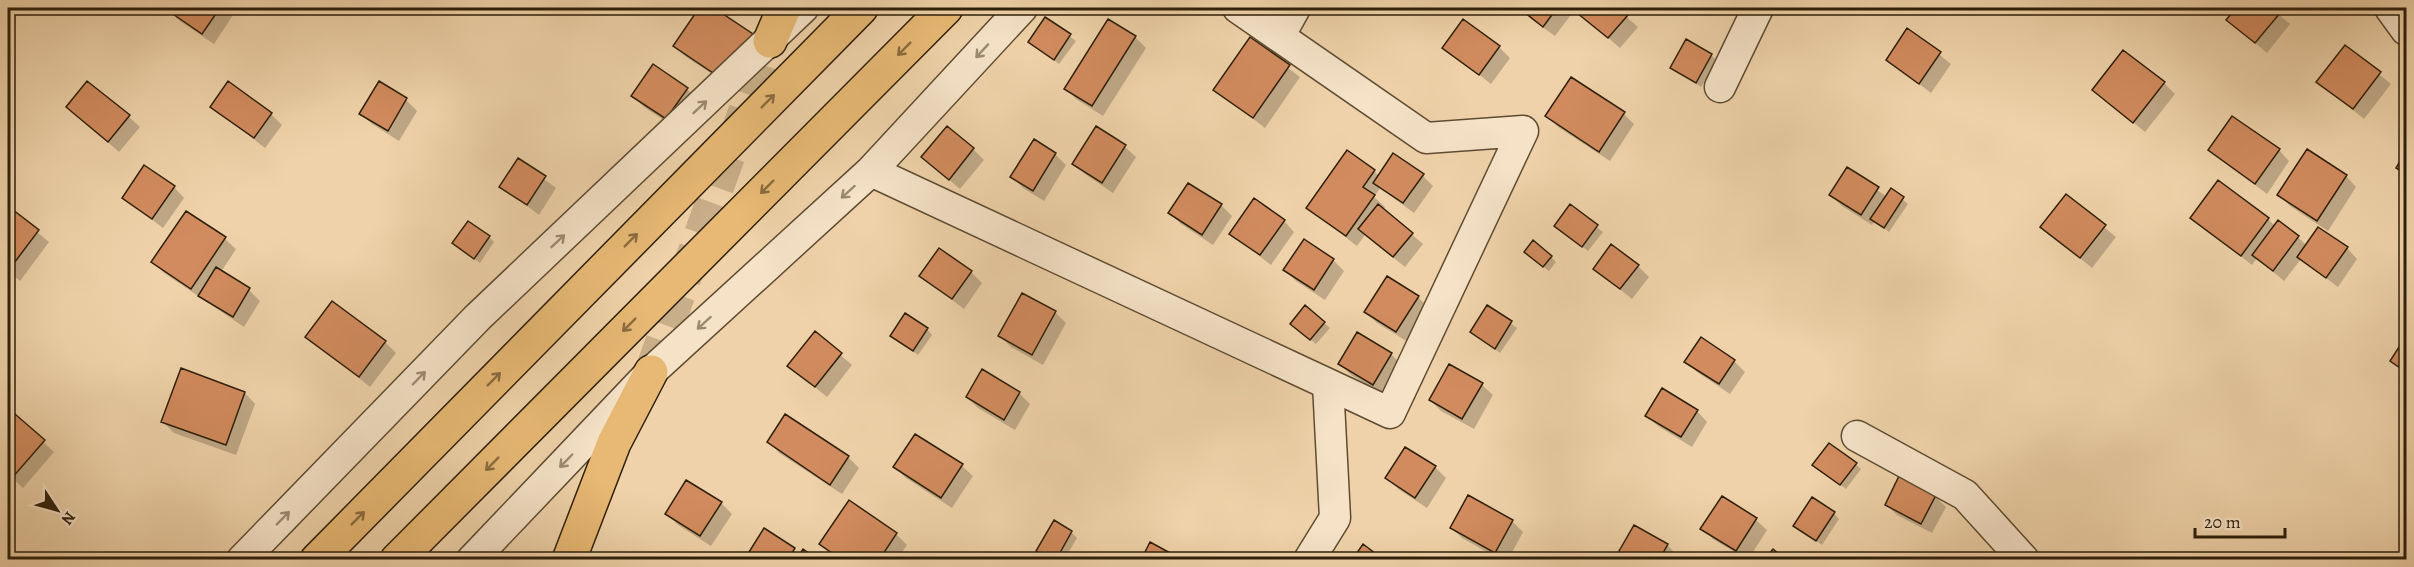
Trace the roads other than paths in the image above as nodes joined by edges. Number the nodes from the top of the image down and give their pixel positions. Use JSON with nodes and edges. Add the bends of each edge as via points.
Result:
{"nodes":[{"id":1,"x":784,"y":8,"type":"edge"},
{"id":2,"x":803,"y":8,"type":"edge"},
{"id":3,"x":861,"y":8,"type":"edge"},
{"id":4,"x":946,"y":8,"type":"edge"},
{"id":5,"x":1022,"y":8,"type":"edge"},
{"id":6,"x":1238,"y":8,"type":"edge"},
{"id":7,"x":1294,"y":8,"type":"edge"},
{"id":8,"x":1758,"y":8,"type":"edge"},
{"id":9,"x":2390,"y":8,"type":"edge"},
{"id":10,"x":2406,"y":30,"type":"edge"},
{"id":11,"x":1280,"y":35,"type":"junction"},
{"id":12,"x":770,"y":41,"type":"junction"},
{"id":13,"x":1720,"y":87,"type":"dead end"},
{"id":14,"x":871,"y":171,"type":"junction"},
{"id":15,"x":651,"y":372,"type":"junction"},
{"id":16,"x":1328,"y":384,"type":"junction"},
{"id":17,"x":1857,"y":436,"type":"dead end"},
{"id":18,"x":242,"y":560,"type":"edge"},
{"id":19,"x":317,"y":560,"type":"edge"},
{"id":20,"x":397,"y":560,"type":"edge"},
{"id":21,"x":472,"y":560,"type":"edge"},
{"id":22,"x":568,"y":560,"type":"edge"},
{"id":23,"x":1309,"y":560,"type":"edge"},
{"id":24,"x":2024,"y":560,"type":"edge"}],
"edges":[{"from":1,"to":12,"type":"main road"},
{"from":2,"to":12,"type":"street"},
{"from":19,"to":3,"type":"main road","one_way":true},
{"from":4,"to":20,"type":"main road","one_way":true},
{"from":5,"to":14,"type":"street","one_way":true},
{"from":6,"to":11,"type":"street"},
{"from":7,"to":11,"type":"street"},
{"from":8,"to":13,"type":"street"},
{"from":9,"to":10,"type":"street"},
{"from":11,"to":16,"type":"street","via":[[1426,138],[1523,131],[1390,413]]},
{"from":18,"to":12,"type":"street","one_way":true,"via":[[478,317]]},
{"from":14,"to":15,"type":"street","one_way":true},
{"from":14,"to":16,"type":"street"},
{"from":15,"to":21,"type":"street","one_way":true},
{"from":15,"to":22,"type":"main road","via":[[614,443]]},
{"from":16,"to":23,"type":"street","via":[[1335,518]]},
{"from":17,"to":24,"type":"street","via":[[1965,495]]}]}
